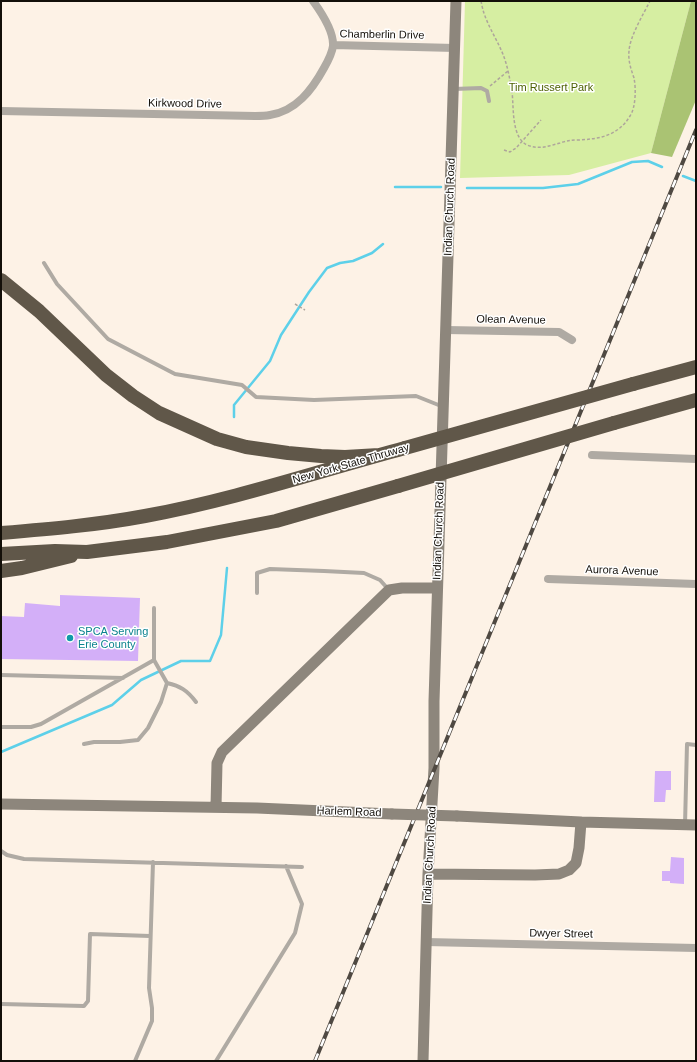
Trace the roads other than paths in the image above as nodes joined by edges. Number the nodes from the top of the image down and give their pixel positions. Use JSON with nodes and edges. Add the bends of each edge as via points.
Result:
{"nodes":[{"id":1,"x":313,"y":1,"type":"edge"},
{"id":2,"x":456,"y":1,"type":"edge"},
{"id":3,"x":333,"y":45,"type":"junction"},
{"id":4,"x":455,"y":48,"type":"junction"},
{"id":5,"x":454,"y":89,"type":"junction"},
{"id":6,"x":489,"y":101,"type":"dead end"},
{"id":7,"x":1,"y":111,"type":"edge"},
{"id":8,"x":44,"y":263,"type":"dead end"},
{"id":9,"x":1,"y":280,"type":"edge"},
{"id":10,"x":446,"y":330,"type":"junction"},
{"id":11,"x":572,"y":340,"type":"dead end"},
{"id":12,"x":696,"y":367,"type":"edge"},
{"id":13,"x":696,"y":400,"type":"edge"},
{"id":14,"x":443,"y":406,"type":"junction"},
{"id":15,"x":379,"y":455,"type":"junction"},
{"id":16,"x":592,"y":455,"type":"dead end"},
{"id":17,"x":696,"y":459,"type":"edge"},
{"id":18,"x":1,"y":533,"type":"edge"},
{"id":19,"x":87,"y":552,"type":"junction"},
{"id":20,"x":1,"y":554,"type":"edge"},
{"id":21,"x":1,"y":571,"type":"edge"},
{"id":22,"x":548,"y":579,"type":"dead end"},
{"id":23,"x":696,"y":584,"type":"edge"},
{"id":24,"x":438,"y":588,"type":"junction"},
{"id":25,"x":389,"y":590,"type":"junction"},
{"id":26,"x":257,"y":593,"type":"dead end"},
{"id":27,"x":154,"y":608,"type":"dead end"},
{"id":28,"x":154,"y":660,"type":"junction"},
{"id":29,"x":1,"y":675,"type":"edge"},
{"id":30,"x":124,"y":678,"type":"junction"},
{"id":31,"x":166,"y":682,"type":"junction"},
{"id":32,"x":196,"y":702,"type":"dead end"},
{"id":33,"x":1,"y":726,"type":"edge"},
{"id":34,"x":84,"y":744,"type":"dead end"},
{"id":35,"x":696,"y":745,"type":"edge"},
{"id":36,"x":1,"y":804,"type":"edge"},
{"id":37,"x":216,"y":807,"type":"junction"},
{"id":38,"x":581,"y":822,"type":"junction"},
{"id":39,"x":691,"y":825,"type":"edge"},
{"id":40,"x":1,"y":851,"type":"edge"},
{"id":41,"x":153,"y":862,"type":"junction"},
{"id":42,"x":286,"y":866,"type":"junction"},
{"id":43,"x":302,"y":867,"type":"dead end"},
{"id":44,"x":428,"y":874,"type":"junction"},
{"id":45,"x":150,"y":936,"type":"junction"},
{"id":46,"x":426,"y":942,"type":"junction"},
{"id":47,"x":696,"y":948,"type":"edge"},
{"id":48,"x":1,"y":1004,"type":"edge"},
{"id":49,"x":135,"y":1061,"type":"edge"},
{"id":50,"x":216,"y":1061,"type":"edge"},
{"id":51,"x":423,"y":1061,"type":"edge"}],
"edges":[{"from":1,"to":3,"type":"street","name":"Chamberlin Drive","via":[[328,26]]},
{"from":2,"to":4,"type":"main road","name":"Indian Church Road"},
{"from":3,"to":4,"type":"street","name":"Chamberlin Drive"},
{"from":3,"to":7,"type":"street","name":"Kirkwood Drive","via":[[331,55],[319,78],[309,91],[291,108],[270,115]]},
{"from":4,"to":5,"type":"main road","name":"Indian Church Road"},
{"from":5,"to":6,"type":"lane","via":[[481,88],[487,91]]},
{"from":5,"to":10,"type":"main road","name":"Indian Church Road"},
{"from":8,"to":14,"type":"lane","via":[[57,284],[108,339],[175,374],[242,385],[256,397],[314,400],[416,396]]},
{"from":9,"to":15,"type":"highway","via":[[39,311],[106,375],[159,413],[217,439],[246,447],[321,456]]},
{"from":10,"to":11,"type":"street","name":"Olean Avenue","via":[[559,332]]},
{"from":10,"to":14,"type":"main road","name":"Indian Church Road"},
{"from":12,"to":15,"type":"highway","name":"New York State Thruway","bridge":true},
{"from":13,"to":19,"type":"highway","bridge":true,"via":[[276,521],[167,542]]},
{"from":14,"to":24,"type":"main road","name":"Indian Church Road"},
{"from":15,"to":18,"type":"highway","name":"New York State Thruway","via":[[252,492],[145,516],[78,526]]},
{"from":16,"to":17,"type":"street"},
{"from":19,"to":20,"type":"highway"},
{"from":19,"to":21,"type":"highway"},
{"from":22,"to":23,"type":"street","name":"Aurora Avenue"},
{"from":24,"to":25,"type":"main road"},
{"from":24,"to":44,"type":"main road","name":"Indian Church Road","via":[[434,768]]},
{"from":25,"to":26,"type":"lane","via":[[380,580],[364,573],[270,570],[257,573]]},
{"from":25,"to":37,"type":"main road","via":[[222,752],[217,763]]},
{"from":27,"to":28,"type":"lane"},
{"from":28,"to":30,"type":"lane"},
{"from":28,"to":31,"type":"lane"},
{"from":29,"to":30,"type":"lane"},
{"from":30,"to":33,"type":"lane","via":[[41,724],[31,727]]},
{"from":31,"to":32,"type":"lane","via":[[177,685],[189,693]]},
{"from":31,"to":34,"type":"lane","via":[[161,702],[148,728],[138,740]]},
{"from":35,"to":39,"type":"lane","via":[[687,744]]},
{"from":36,"to":37,"type":"main road","name":"Harlem Road"},
{"from":37,"to":38,"type":"main road","name":"Harlem Road","bridge":true},
{"from":38,"to":39,"type":"main road","name":"Harlem Road"},
{"from":38,"to":44,"type":"main road","via":[[576,863],[569,870],[559,874]]},
{"from":40,"to":41,"type":"lane","via":[[24,859]]},
{"from":41,"to":42,"type":"lane"},
{"from":41,"to":45,"type":"lane"},
{"from":42,"to":43,"type":"lane"},
{"from":42,"to":50,"type":"lane","via":[[302,904],[295,933]]},
{"from":44,"to":46,"type":"main road","name":"Indian Church Road"},
{"from":45,"to":48,"type":"lane","via":[[90,934],[88,1001],[84,1006]]},
{"from":45,"to":49,"type":"lane","via":[[149,988],[152,1021]]},
{"from":46,"to":47,"type":"street","name":"Dwyer Street"},
{"from":46,"to":51,"type":"main road","name":"Indian Church Road"}]}
